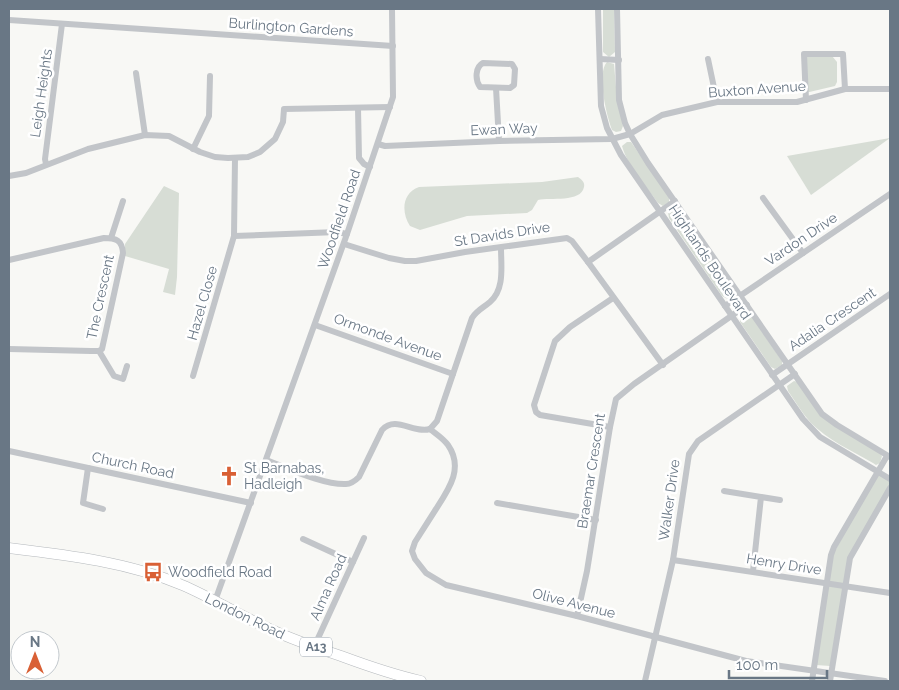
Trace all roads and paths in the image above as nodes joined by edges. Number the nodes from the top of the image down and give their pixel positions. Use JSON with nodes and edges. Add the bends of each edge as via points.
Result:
{"nodes":[{"id":1,"x":392,"y":9,"type":"edge"},
{"id":2,"x":598,"y":9,"type":"edge"},
{"id":3,"x":618,"y":9,"type":"edge"},
{"id":4,"x":9,"y":20,"type":"edge"},
{"id":5,"x":62,"y":24,"type":"junction"},
{"id":6,"x":393,"y":46,"type":"junction"},
{"id":7,"x":600,"y":59,"type":"junction"},
{"id":8,"x":708,"y":59,"type":"dead end"},
{"id":9,"x":619,"y":60,"type":"junction"},
{"id":10,"x":136,"y":73,"type":"dead end"},
{"id":11,"x":210,"y":76,"type":"dead end"},
{"id":12,"x":496,"y":88,"type":"junction"},
{"id":13,"x":845,"y":89,"type":"junction"},
{"id":14,"x":890,"y":89,"type":"edge"},
{"id":15,"x":806,"y":100,"type":"junction"},
{"id":16,"x":717,"y":102,"type":"junction"},
{"id":17,"x":390,"y":107,"type":"junction"},
{"id":18,"x":358,"y":108,"type":"junction"},
{"id":19,"x":630,"y":134,"type":"junction"},
{"id":20,"x":145,"y":135,"type":"junction"},
{"id":21,"x":612,"y":140,"type":"junction"},
{"id":22,"x":499,"y":141,"type":"junction"},
{"id":23,"x":378,"y":144,"type":"junction"},
{"id":24,"x":193,"y":148,"type":"junction"},
{"id":25,"x":235,"y":158,"type":"junction"},
{"id":26,"x":46,"y":164,"type":"junction"},
{"id":27,"x":370,"y":167,"type":"junction"},
{"id":28,"x":9,"y":176,"type":"edge"},
{"id":29,"x":890,"y":194,"type":"edge"},
{"id":30,"x":763,"y":198,"type":"dead end"},
{"id":31,"x":123,"y":201,"type":"dead end"},
{"id":32,"x":675,"y":201,"type":"junction"},
{"id":33,"x":661,"y":212,"type":"junction"},
{"id":34,"x":347,"y":234,"type":"junction"},
{"id":35,"x":234,"y":236,"type":"junction"},
{"id":36,"x":111,"y":238,"type":"junction"},
{"id":37,"x":344,"y":244,"type":"junction"},
{"id":38,"x":501,"y":248,"type":"junction"},
{"id":39,"x":803,"y":252,"type":"junction"},
{"id":40,"x":9,"y":260,"type":"edge"},
{"id":41,"x":588,"y":262,"type":"junction"},
{"id":42,"x":890,"y":294,"type":"edge"},
{"id":43,"x":740,"y":296,"type":"junction"},
{"id":44,"x":613,"y":298,"type":"junction"},
{"id":45,"x":747,"y":305,"type":"junction"},
{"id":46,"x":725,"y":306,"type":"junction"},
{"id":47,"x":732,"y":315,"type":"junction"},
{"id":48,"x":315,"y":324,"type":"junction"},
{"id":49,"x":9,"y":349,"type":"edge"},
{"id":50,"x":100,"y":351,"type":"junction"},
{"id":51,"x":788,"y":364,"type":"junction"},
{"id":52,"x":663,"y":365,"type":"junction"},
{"id":53,"x":127,"y":366,"type":"dead end"},
{"id":54,"x":453,"y":374,"type":"junction"},
{"id":55,"x":795,"y":374,"type":"junction"},
{"id":56,"x":772,"y":375,"type":"junction"},
{"id":57,"x":193,"y":376,"type":"dead end"},
{"id":58,"x":779,"y":385,"type":"junction"},
{"id":59,"x":610,"y":427,"type":"junction"},
{"id":60,"x":430,"y":429,"type":"junction"},
{"id":61,"x":9,"y":451,"type":"edge"},
{"id":62,"x":889,"y":456,"type":"edge"},
{"id":63,"x":266,"y":460,"type":"junction"},
{"id":64,"x":88,"y":468,"type":"junction"},
{"id":65,"x":878,"y":472,"type":"junction"},
{"id":66,"x":890,"y":479,"type":"edge"},
{"id":67,"x":890,"y":488,"type":"edge"},
{"id":68,"x":724,"y":491,"type":"dead end"},
{"id":69,"x":761,"y":497,"type":"junction"},
{"id":70,"x":780,"y":500,"type":"dead end"},
{"id":71,"x":251,"y":503,"type":"junction"},
{"id":72,"x":497,"y":503,"type":"dead end"},
{"id":73,"x":103,"y":509,"type":"dead end"},
{"id":74,"x":596,"y":520,"type":"junction"},
{"id":75,"x":364,"y":538,"type":"dead end"},
{"id":76,"x":304,"y":539,"type":"dead end"},
{"id":77,"x":9,"y":548,"type":"edge"},
{"id":78,"x":673,"y":560,"type":"junction"},
{"id":79,"x":353,"y":562,"type":"junction"},
{"id":80,"x":753,"y":571,"type":"junction"},
{"id":81,"x":827,"y":583,"type":"junction"},
{"id":82,"x":845,"y":586,"type":"junction"},
{"id":83,"x":890,"y":593,"type":"edge"},
{"id":84,"x":215,"y":601,"type":"junction"},
{"id":85,"x":577,"y":616,"type":"junction"},
{"id":86,"x":656,"y":636,"type":"junction"},
{"id":87,"x":314,"y":647,"type":"junction"},
{"id":88,"x":813,"y":671,"type":"junction"},
{"id":89,"x":831,"y":673,"type":"junction"},
{"id":90,"x":421,"y":681,"type":"edge"},
{"id":91,"x":645,"y":681,"type":"edge"},
{"id":92,"x":812,"y":681,"type":"edge"},
{"id":93,"x":830,"y":681,"type":"edge"},
{"id":94,"x":885,"y":681,"type":"edge"}],
"edges":[{"from":1,"to":6,"type":"street","name":"Woodfield Road"},
{"from":2,"to":7,"type":"street","name":"Highlands Boulevard"},
{"from":3,"to":9,"type":"street","name":"Highlands Boulevard"},
{"from":4,"to":5,"type":"street","name":"Burlington Gardens"},
{"from":5,"to":6,"type":"street","name":"Burlington Gardens"},
{"from":5,"to":26,"type":"street","name":"Leigh Heights"},
{"from":6,"to":17,"type":"street","name":"Woodfield Road","via":[[393,97]]},
{"from":7,"to":9,"type":"street"},
{"from":7,"to":21,"type":"street","name":"Highlands Boulevard","via":[[601,106]]},
{"from":8,"to":16,"type":"street"},
{"from":9,"to":19,"type":"street","name":"Highlands Boulevard","via":[[619,100]]},
{"from":10,"to":20,"type":"street"},
{"from":11,"to":24,"type":"street","via":[[208,116]]},
{"from":12,"to":12,"type":"street","via":[[479,86],[477,67],[483,63],[512,64],[515,69],[514,85]]},
{"from":12,"to":22,"type":"street"},
{"from":13,"to":14,"type":"street","name":"Buxton Avenue"},
{"from":13,"to":15,"type":"street","name":"Buxton Avenue"},
{"from":13,"to":15,"type":"street","via":[[843,54],[804,54]]},
{"from":15,"to":16,"type":"street","name":"Buxton Avenue"},
{"from":16,"to":19,"type":"street","name":"Buxton Avenue","via":[[662,115]]},
{"from":17,"to":18,"type":"street"},
{"from":17,"to":23,"type":"street","name":"Woodfield Road"},
{"from":18,"to":25,"type":"street","via":[[284,109],[281,128],[270,144],[254,155]]},
{"from":18,"to":27,"type":"street","via":[[359,158]]},
{"from":19,"to":21,"type":"street","name":"Ewan Way"},
{"from":19,"to":32,"type":"street","name":"Highlands Boulevard"},
{"from":20,"to":24,"type":"street","via":[[169,136]]},
{"from":20,"to":26,"type":"street","via":[[88,149]]},
{"from":21,"to":22,"type":"street","name":"Ewan Way"},
{"from":21,"to":33,"type":"street","name":"Highlands Boulevard"},
{"from":22,"to":23,"type":"street","name":"Ewan Way"},
{"from":23,"to":27,"type":"street","name":"Woodfield Road"},
{"from":24,"to":25,"type":"street"},
{"from":25,"to":35,"type":"street","name":"Hazel Close"},
{"from":26,"to":28,"type":"street"},
{"from":27,"to":34,"type":"street","name":"Woodfield Road"},
{"from":29,"to":39,"type":"street","name":"Vardon Drive"},
{"from":30,"to":39,"type":"street"},
{"from":31,"to":36,"type":"street"},
{"from":32,"to":33,"type":"street"},
{"from":32,"to":43,"type":"street","name":"Highlands Boulevard"},
{"from":33,"to":41,"type":"street"},
{"from":33,"to":46,"type":"street","name":"Highlands Boulevard"},
{"from":34,"to":35,"type":"street"},
{"from":34,"to":37,"type":"street","name":"Woodfield Road"},
{"from":35,"to":57,"type":"street","name":"Hazel Close"},
{"from":36,"to":40,"type":"street","name":"The Crescent"},
{"from":36,"to":50,"type":"street","name":"The Crescent","via":[[121,242],[123,252]]},
{"from":37,"to":38,"type":"street","name":"St Davids Drive","via":[[405,261]]},
{"from":37,"to":48,"type":"street","name":"Woodfield Road"},
{"from":38,"to":41,"type":"street","name":"St Davids Drive","via":[[563,237],[572,241]]},
{"from":38,"to":54,"type":"street","via":[[500,290],[472,318]]},
{"from":39,"to":43,"type":"street","name":"Vardon Drive"},
{"from":41,"to":44,"type":"street","name":"St Davids Drive"},
{"from":42,"to":51,"type":"street","name":"Adalia Crescent"},
{"from":43,"to":45,"type":"street","name":"Highlands Boulevard"},
{"from":43,"to":46,"type":"street","name":"Vardon Drive"},
{"from":44,"to":52,"type":"street","name":"St Davids Drive"},
{"from":44,"to":59,"type":"street","via":[[555,341],[534,405],[540,415]]},
{"from":45,"to":47,"type":"street","name":"Braemar Crescent"},
{"from":45,"to":51,"type":"street","name":"Highlands Boulevard"},
{"from":46,"to":47,"type":"street","name":"Highlands Boulevard"},
{"from":47,"to":52,"type":"street","name":"Braemar Crescent"},
{"from":47,"to":56,"type":"street","name":"Highlands Boulevard"},
{"from":48,"to":54,"type":"street","name":"Ormonde Avenue"},
{"from":48,"to":63,"type":"street","name":"Woodfield Road"},
{"from":49,"to":50,"type":"street","name":"The Crescent"},
{"from":50,"to":53,"type":"street","via":[[114,376],[123,379]]},
{"from":51,"to":55,"type":"street","name":"Highlands Boulevard"},
{"from":51,"to":56,"type":"street","name":"Adalia Crescent"},
{"from":52,"to":59,"type":"street","name":"Braemar Crescent","via":[[620,394],[614,404]]},
{"from":54,"to":60,"type":"street","via":[[437,421]]},
{"from":55,"to":58,"type":"street","name":"Walker Drive"},
{"from":55,"to":62,"type":"street","name":"Highlands Boulevard","via":[[822,414]]},
{"from":56,"to":58,"type":"street","name":"Highlands Boulevard"},
{"from":58,"to":65,"type":"street","name":"Highlands Boulevard","via":[[813,431]]},
{"from":58,"to":78,"type":"street","name":"Walker Drive","via":[[693,446],[686,464]]},
{"from":59,"to":74,"type":"street","name":"Braemar Crescent"},
{"from":60,"to":63,"type":"street","via":[[420,430],[394,423],[386,426],[359,477],[348,484],[315,478]]},
{"from":60,"to":85,"type":"street","name":"Olive Avenue","via":[[448,444],[455,470],[450,486],[413,547],[413,556],[421,568],[446,585]]},
{"from":61,"to":64,"type":"street","name":"Church Road"},
{"from":62,"to":65,"type":"street"},
{"from":63,"to":71,"type":"street","name":"Woodfield Road"},
{"from":64,"to":71,"type":"street","name":"Church Road"},
{"from":64,"to":73,"type":"street","via":[[83,503]]},
{"from":65,"to":66,"type":"street","name":"Highlands Boulevard"},
{"from":65,"to":81,"type":"street","via":[[834,547]]},
{"from":67,"to":82,"type":"street","via":[[850,558]]},
{"from":68,"to":69,"type":"street"},
{"from":69,"to":70,"type":"street"},
{"from":69,"to":80,"type":"street"},
{"from":71,"to":84,"type":"street","name":"Woodfield Road"},
{"from":72,"to":74,"type":"street"},
{"from":74,"to":85,"type":"street","name":"Braemar Crescent"},
{"from":75,"to":79,"type":"street","name":"Alma Road"},
{"from":76,"to":79,"type":"street"},
{"from":77,"to":84,"type":"main road","name":"London Road","number":"A13","via":[[143,571]]},
{"from":78,"to":80,"type":"street","name":"Henry Drive"},
{"from":78,"to":86,"type":"street","name":"Walker Drive"},
{"from":79,"to":87,"type":"street","name":"Alma Road"},
{"from":80,"to":81,"type":"street","name":"Henry Drive"},
{"from":81,"to":82,"type":"street","name":"Henry Drive"},
{"from":81,"to":88,"type":"street"},
{"from":82,"to":83,"type":"street","name":"Henry Drive"},
{"from":82,"to":89,"type":"street"},
{"from":84,"to":87,"type":"main road","name":"London Road","number":"A13","via":[[269,629]]},
{"from":85,"to":86,"type":"street","name":"Olive Avenue"},
{"from":86,"to":88,"type":"street","name":"Olive Avenue","via":[[746,661]]},
{"from":86,"to":91,"type":"street","name":"Walker Drive"},
{"from":87,"to":90,"type":"main road","name":"London Road","number":"A13"},
{"from":88,"to":89,"type":"street","name":"Olive Avenue"},
{"from":88,"to":92,"type":"street"},
{"from":89,"to":93,"type":"street"},
{"from":89,"to":94,"type":"street","name":"Olive Avenue"}]}
